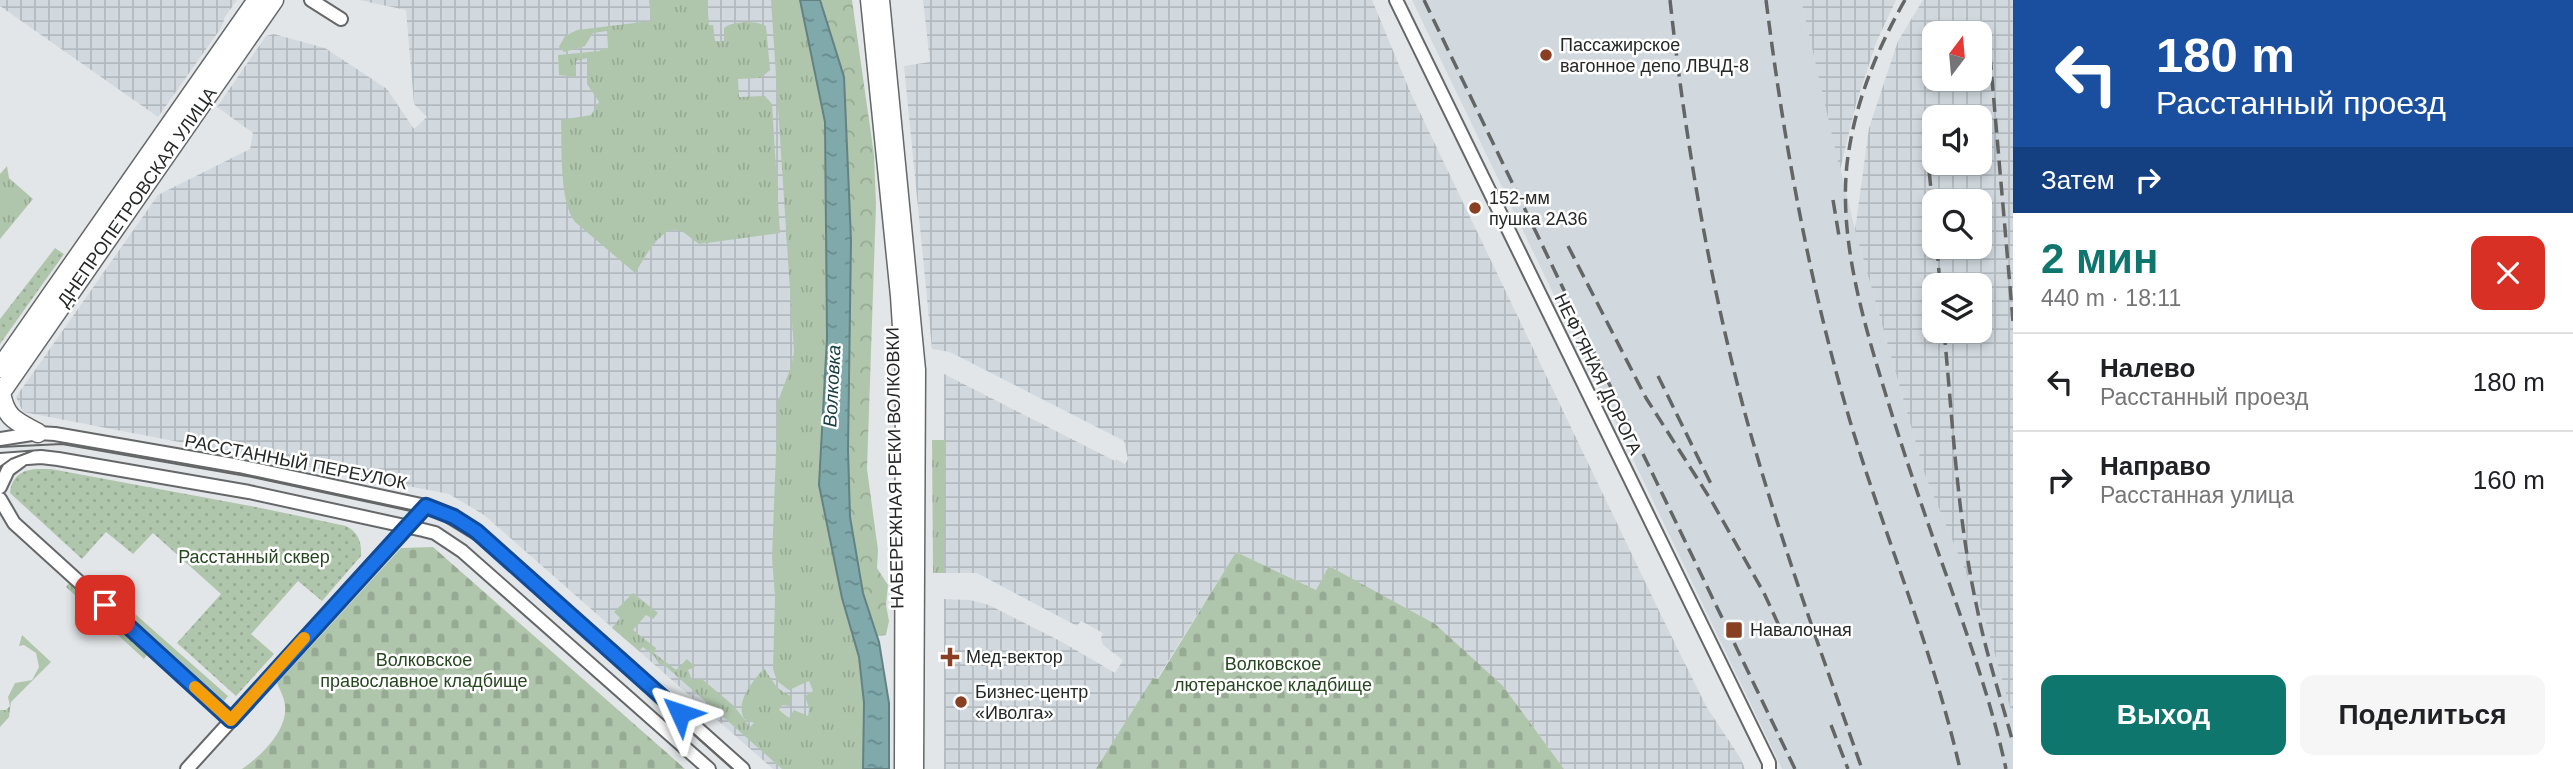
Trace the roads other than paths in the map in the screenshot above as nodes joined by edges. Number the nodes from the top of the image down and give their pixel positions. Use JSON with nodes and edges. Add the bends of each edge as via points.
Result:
{"nodes":[{"id":1,"x":257,"y":0,"type":"edge"},
{"id":2,"x":274,"y":0,"type":"edge"},
{"id":3,"x":311,"y":0,"type":"edge"},
{"id":4,"x":869,"y":0,"type":"edge"},
{"id":5,"x":881,"y":0,"type":"edge"},
{"id":6,"x":1396,"y":0,"type":"edge"},
{"id":7,"x":341,"y":19,"type":"dead end"},
{"id":8,"x":0,"y":368,"type":"edge"},
{"id":9,"x":0,"y":393,"type":"edge"},
{"id":10,"x":38,"y":433,"type":"junction"},
{"id":11,"x":0,"y":439,"type":"edge"},
{"id":12,"x":27,"y":457,"type":"junction"},
{"id":13,"x":0,"y":460,"type":"edge"},
{"id":14,"x":0,"y":487,"type":"edge"},
{"id":15,"x":0,"y":499,"type":"edge"},
{"id":16,"x":426,"y":506,"type":"junction"},
{"id":17,"x":407,"y":526,"type":"junction"},
{"id":18,"x":231,"y":720,"type":"junction"},
{"id":19,"x":1769,"y":766,"type":"edge"},
{"id":20,"x":187,"y":769,"type":"edge"},
{"id":21,"x":709,"y":769,"type":"edge"},
{"id":22,"x":743,"y":769,"type":"edge"},
{"id":23,"x":903,"y":769,"type":"edge"},
{"id":24,"x":915,"y":769,"type":"edge"}],
"edges":[{"from":1,"to":8,"type":"main road","name":"ДНЕПРОПЕТРОВСКАЯ УЛИЦА"},
{"from":2,"to":9,"type":"main road","name":"ДНЕПРОПЕТРОВСКАЯ УЛИЦА"},
{"from":3,"to":7,"type":"street"},
{"from":4,"to":23,"type":"street","name":"НАБЕРЕЖНАЯ РЕКИ ВОЛКОВКИ","via":[[904,374]]},
{"from":5,"to":24,"type":"street","name":"НАБЕРЕЖНАЯ РЕКИ ВОЛКОВКИ","via":[[917,370]]},
{"from":6,"to":19,"type":"street","name":"НЕФТЯНАЯ ДОРОГА"},
{"from":9,"to":10,"type":"main road","via":[[13,421]]},
{"from":10,"to":11,"type":"street","name":"РАССТАННЫЙ ПЕРЕУЛОК"},
{"from":10,"to":16,"type":"street","name":"РАССТАННЫЙ ПЕРЕУЛОК","via":[[239,466]]},
{"from":12,"to":13,"type":"street"},
{"from":12,"to":14,"type":"street","via":[[8,470]]},
{"from":12,"to":17,"type":"street","via":[[58,458],[200,483]]},
{"from":15,"to":18,"type":"street","via":[[14,523]]},
{"from":16,"to":17,"type":"street"},
{"from":16,"to":22,"type":"street","name":"РАССТАННЫЙ ПЕРЕУЛОК","via":[[476,531]]},
{"from":17,"to":18,"type":"street"},
{"from":17,"to":21,"type":"street","via":[[450,541]]},
{"from":18,"to":20,"type":"street"}]}
